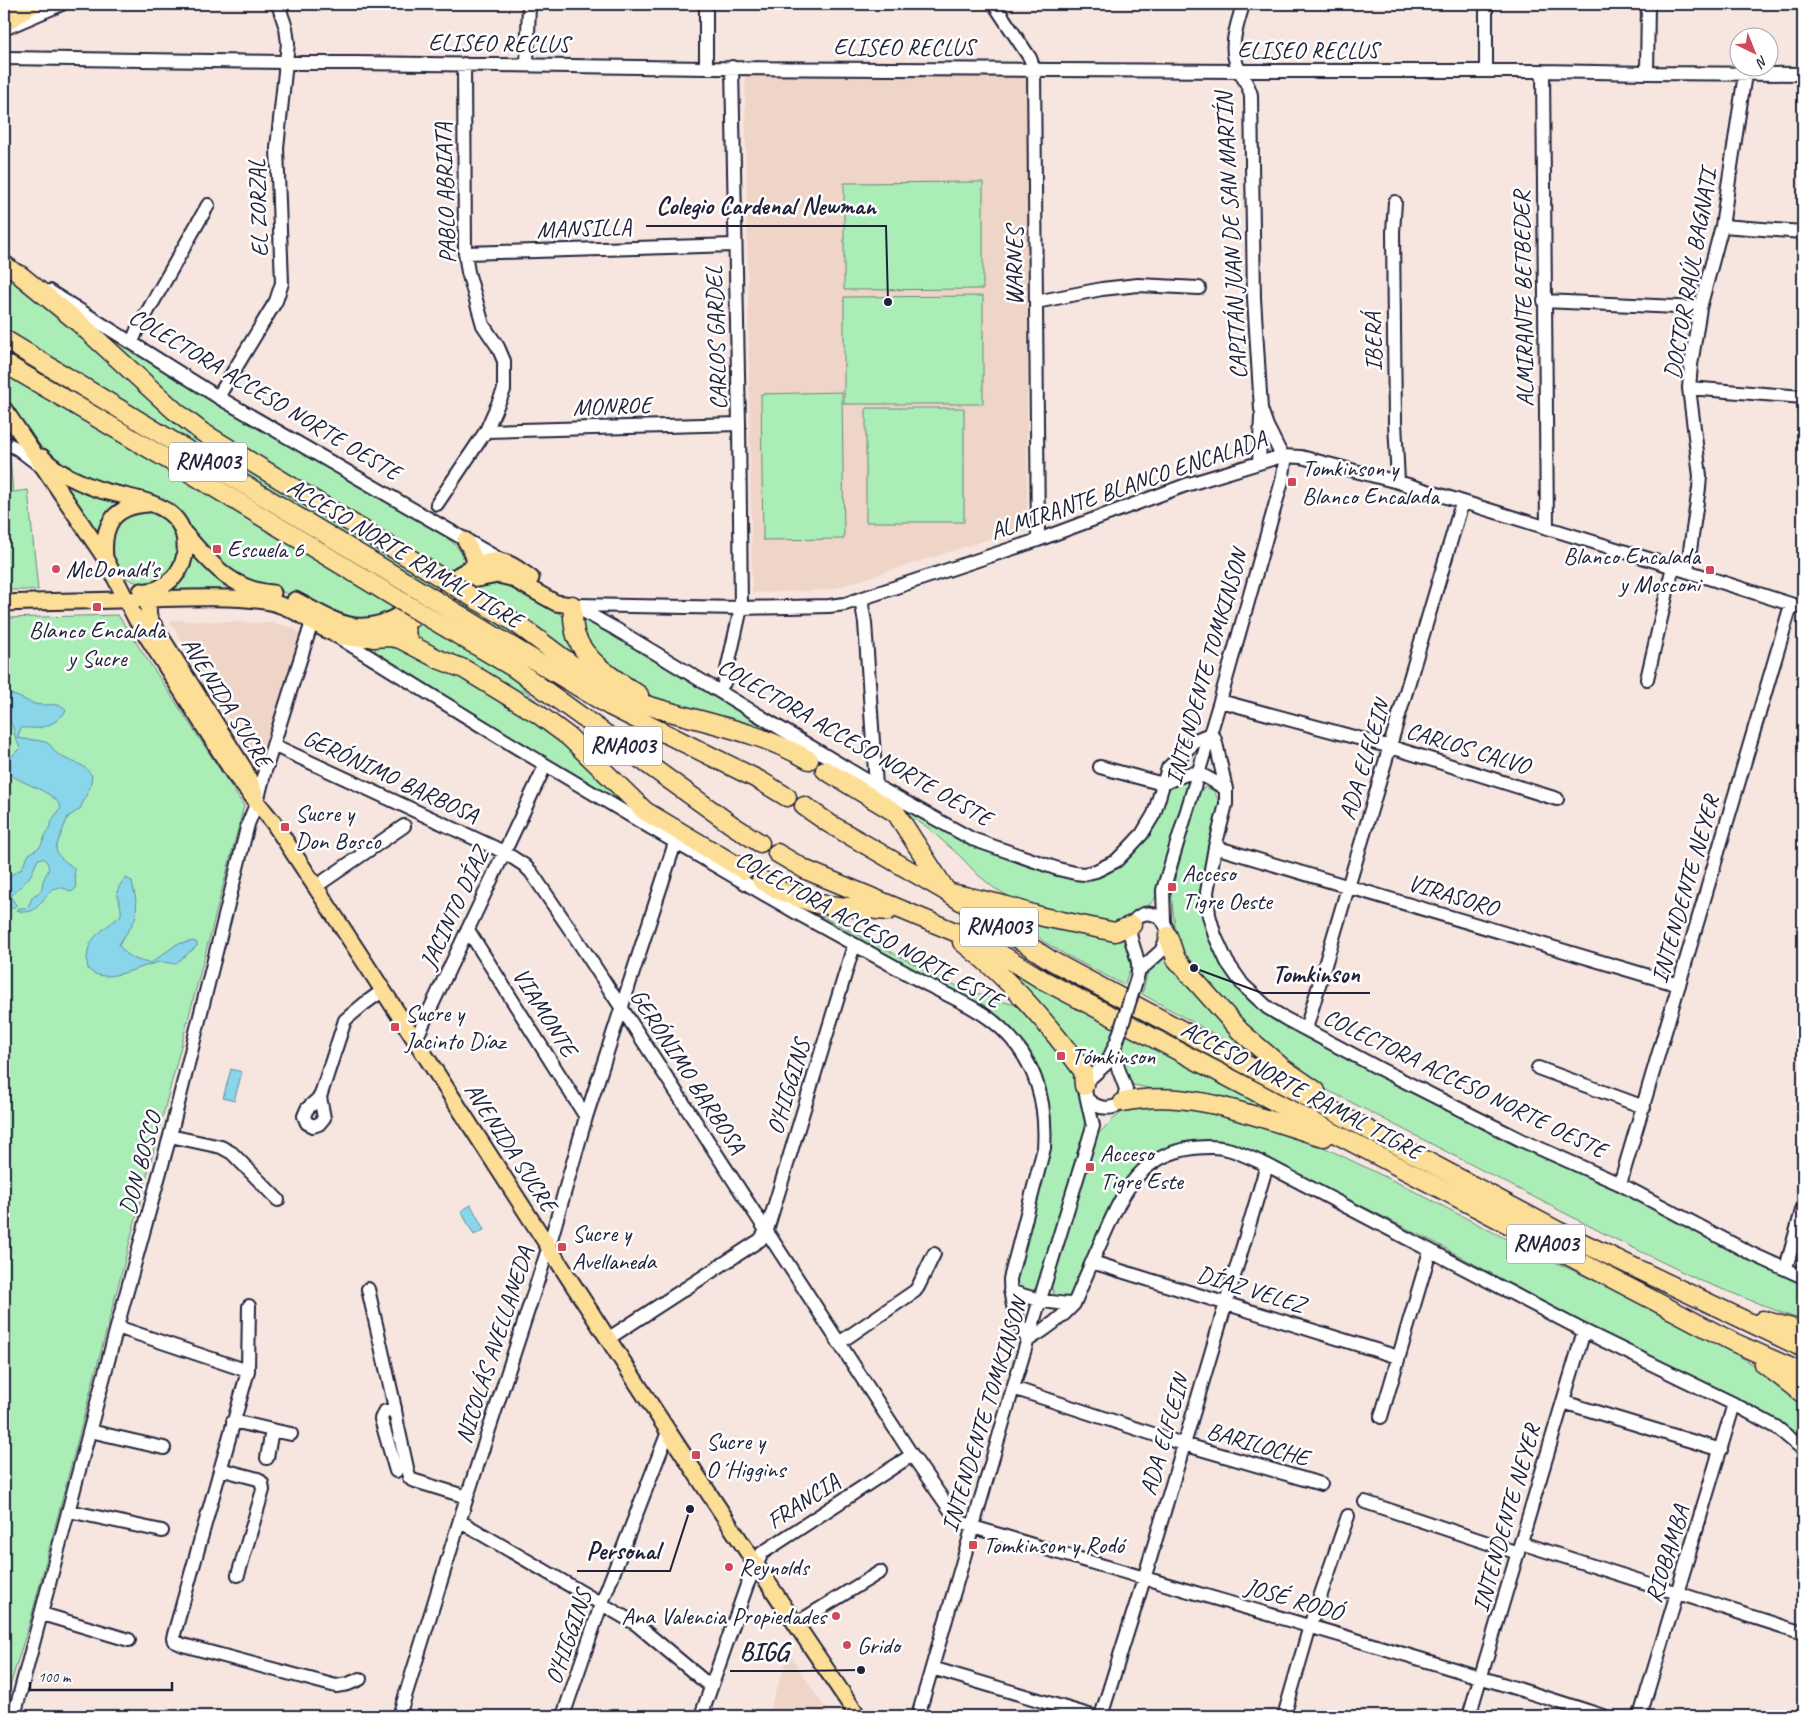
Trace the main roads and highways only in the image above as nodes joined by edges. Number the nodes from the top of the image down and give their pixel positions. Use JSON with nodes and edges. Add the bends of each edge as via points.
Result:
{"nodes":[{"id":1,"x":32,"y":4,"type":"edge"},
{"id":2,"x":4,"y":23,"type":"edge"},
{"id":3,"x":4,"y":263,"type":"edge"},
{"id":4,"x":20,"y":275,"type":"joint"},
{"id":5,"x":6,"y":341,"type":"edge"},
{"id":6,"x":5,"y":364,"type":"edge"},
{"id":7,"x":4,"y":409,"type":"edge"},
{"id":8,"x":27,"y":441,"type":"junction"},
{"id":9,"x":151,"y":504,"type":"junction"},
{"id":10,"x":185,"y":534,"type":"junction"},
{"id":11,"x":466,"y":540,"type":"road end"},
{"id":12,"x":105,"y":558,"type":"junction"},
{"id":13,"x":475,"y":565,"type":"junction"},
{"id":14,"x":113,"y":572,"type":"junction"},
{"id":15,"x":468,"y":581,"type":"junction"},
{"id":16,"x":150,"y":594,"type":"junction"},
{"id":17,"x":127,"y":600,"type":"junction"},
{"id":18,"x":4,"y":602,"type":"edge"},
{"id":19,"x":572,"y":605,"type":"junction"},
{"id":20,"x":403,"y":610,"type":"junction"},
{"id":21,"x":373,"y":638,"type":"junction"},
{"id":22,"x":410,"y":644,"type":"junction"},
{"id":23,"x":675,"y":714,"type":"junction"},
{"id":24,"x":808,"y":760,"type":"dead end"},
{"id":25,"x":825,"y":770,"type":"dead end"},
{"id":26,"x":787,"y":797,"type":"dead end"},
{"id":27,"x":257,"y":802,"type":"junction"},
{"id":28,"x":804,"y":806,"type":"dead end"},
{"id":29,"x":760,"y":843,"type":"dead end"},
{"id":30,"x":777,"y":853,"type":"dead end"},
{"id":31,"x":744,"y":870,"type":"dead end"},
{"id":32,"x":761,"y":880,"type":"dead end"},
{"id":33,"x":947,"y":892,"type":"junction"},
{"id":34,"x":906,"y":913,"type":"junction"},
{"id":35,"x":937,"y":924,"type":"junction"},
{"id":36,"x":1132,"y":925,"type":"road end"},
{"id":37,"x":1166,"y":928,"type":"road end"},
{"id":38,"x":1086,"y":1093,"type":"road end"},
{"id":39,"x":1118,"y":1105,"type":"road end"},
{"id":40,"x":1359,"y":1146,"type":"junction"},
{"id":41,"x":1400,"y":1147,"type":"junction"},
{"id":42,"x":1707,"y":1303,"type":"junction"},
{"id":43,"x":1803,"y":1331,"type":"edge"},
{"id":44,"x":1733,"y":1342,"type":"junction"},
{"id":45,"x":1803,"y":1348,"type":"edge"},
{"id":46,"x":1803,"y":1373,"type":"edge"},
{"id":47,"x":1803,"y":1394,"type":"edge"},
{"id":48,"x":858,"y":1716,"type":"edge"}],
"edges":[{"from":1,"to":2,"type":"highway"},
{"from":3,"to":4,"type":"main road","name":"COLECTORA ACCESO NORTE OESTE"},
{"from":4,"to":23,"type":"highway","bridge":true,"via":[[79,322],[175,412],[202,432],[516,624],[574,668],[611,691]]},
{"from":5,"to":26,"type":"highway","name":"ACCESO NORTE RAMAL TIGRE","number":"RNA003","bridge":true,"via":[[610,706],[760,780]]},
{"from":6,"to":20,"type":"highway","name":"ACCESO NORTE RAMAL TIGRE","number":"RNA003","via":[[169,459]]},
{"from":7,"to":8,"type":"main road"},
{"from":8,"to":9,"type":"main road","via":[[57,470],[78,481]]},
{"from":8,"to":12,"type":"main road"},
{"from":9,"to":10,"type":"main road","via":[[173,516]]},
{"from":9,"to":12,"type":"main road","via":[[122,510],[112,518],[103,542]]},
{"from":10,"to":16,"type":"main road","via":[[186,551],[180,568],[170,581]]},
{"from":10,"to":20,"type":"main road","name":"ALMIRANTE BLANCO ENCALADA","via":[[217,569],[236,582],[253,590],[288,597],[336,622],[369,627]]},
{"from":11,"to":13,"type":"main road"},
{"from":12,"to":14,"type":"main road"},
{"from":13,"to":15,"type":"main road"},
{"from":13,"to":19,"type":"main road","name":"ALMIRANTE BLANCO ENCALADA","via":[[504,562]]},
{"from":13,"to":20,"type":"main road","name":"ALMIRANTE BLANCO ENCALADA"},
{"from":14,"to":16,"type":"main road","via":[[127,585]]},
{"from":14,"to":17,"type":"main road","name":"AVENIDA SUCRE"},
{"from":15,"to":19,"type":"main road","name":"ALMIRANTE BLANCO ENCALADA","via":[[498,575],[511,578],[556,603]]},
{"from":15,"to":20,"type":"main road","name":"ALMIRANTE BLANCO ENCALADA"},
{"from":16,"to":17,"type":"main road","name":"ALMIRANTE BLANCO ENCALADA"},
{"from":16,"to":21,"type":"main road","name":"ALMIRANTE BLANCO ENCALADA","via":[[174,598],[266,601],[290,609],[336,636]]},
{"from":16,"to":27,"type":"main road","name":"AVENIDA SUCRE","via":[[149,618],[245,770]]},
{"from":17,"to":18,"type":"main road","name":"ALMIRANTE BLANCO ENCALADA"},
{"from":17,"to":27,"type":"main road","name":"AVENIDA SUCRE","via":[[234,774]]},
{"from":19,"to":23,"type":"highway","via":[[576,635],[586,653],[644,698]]},
{"from":20,"to":21,"type":"main road","name":"ALMIRANTE BLANCO ENCALADA","via":[[386,633]]},
{"from":20,"to":22,"type":"highway"},
{"from":20,"to":29,"type":"highway","name":"ACCESO NORTE RAMAL TIGRE","number":"RNA003","bridge":true,"via":[[450,630],[514,668]]},
{"from":21,"to":22,"type":"highway","via":[[389,637]]},
{"from":22,"to":31,"type":"highway","via":[[464,669],[538,714],[569,737],[645,812]]},
{"from":23,"to":24,"type":"highway","via":[[756,737]]},
{"from":25,"to":33,"type":"highway","via":[[896,813]]},
{"from":27,"to":48,"type":"main road","name":"AVENIDA SUCRE","via":[[315,886],[668,1432]]},
{"from":28,"to":33,"type":"highway","name":"ACCESO NORTE RAMAL TIGRE","number":"RNA003"},
{"from":30,"to":34,"type":"highway","name":"ACCESO NORTE RAMAL TIGRE","number":"RNA003","via":[[806,870]]},
{"from":32,"to":34,"type":"highway","via":[[785,894],[817,904]]},
{"from":33,"to":36,"type":"highway","via":[[1115,932]]},
{"from":33,"to":41,"type":"highway","name":"ACCESO NORTE RAMAL TIGRE","number":"RNA003","via":[[1052,961]]},
{"from":34,"to":35,"type":"highway","name":"ACCESO NORTE RAMAL TIGRE","number":"RNA003"},
{"from":35,"to":38,"type":"highway","via":[[983,958],[1023,997],[1083,1071]]},
{"from":35,"to":40,"type":"highway","name":"ACCESO NORTE RAMAL TIGRE","number":"RNA003","via":[[984,944],[1042,980]]},
{"from":37,"to":41,"type":"highway","via":[[1176,959],[1240,1031],[1284,1069]]},
{"from":39,"to":40,"type":"highway","via":[[1151,1097],[1209,1104]]},
{"from":40,"to":44,"type":"highway","name":"ACCESO NORTE RAMAL TIGRE","number":"RNA003"},
{"from":41,"to":42,"type":"highway","name":"ACCESO NORTE RAMAL TIGRE","number":"RNA003","via":[[1558,1231]]},
{"from":42,"to":43,"type":"highway"},
{"from":42,"to":45,"type":"highway","name":"ACCESO NORTE RAMAL TIGRE","number":"RNA003"},
{"from":44,"to":46,"type":"highway","name":"ACCESO NORTE RAMAL TIGRE","number":"RNA003"},
{"from":44,"to":47,"type":"highway"}]}
